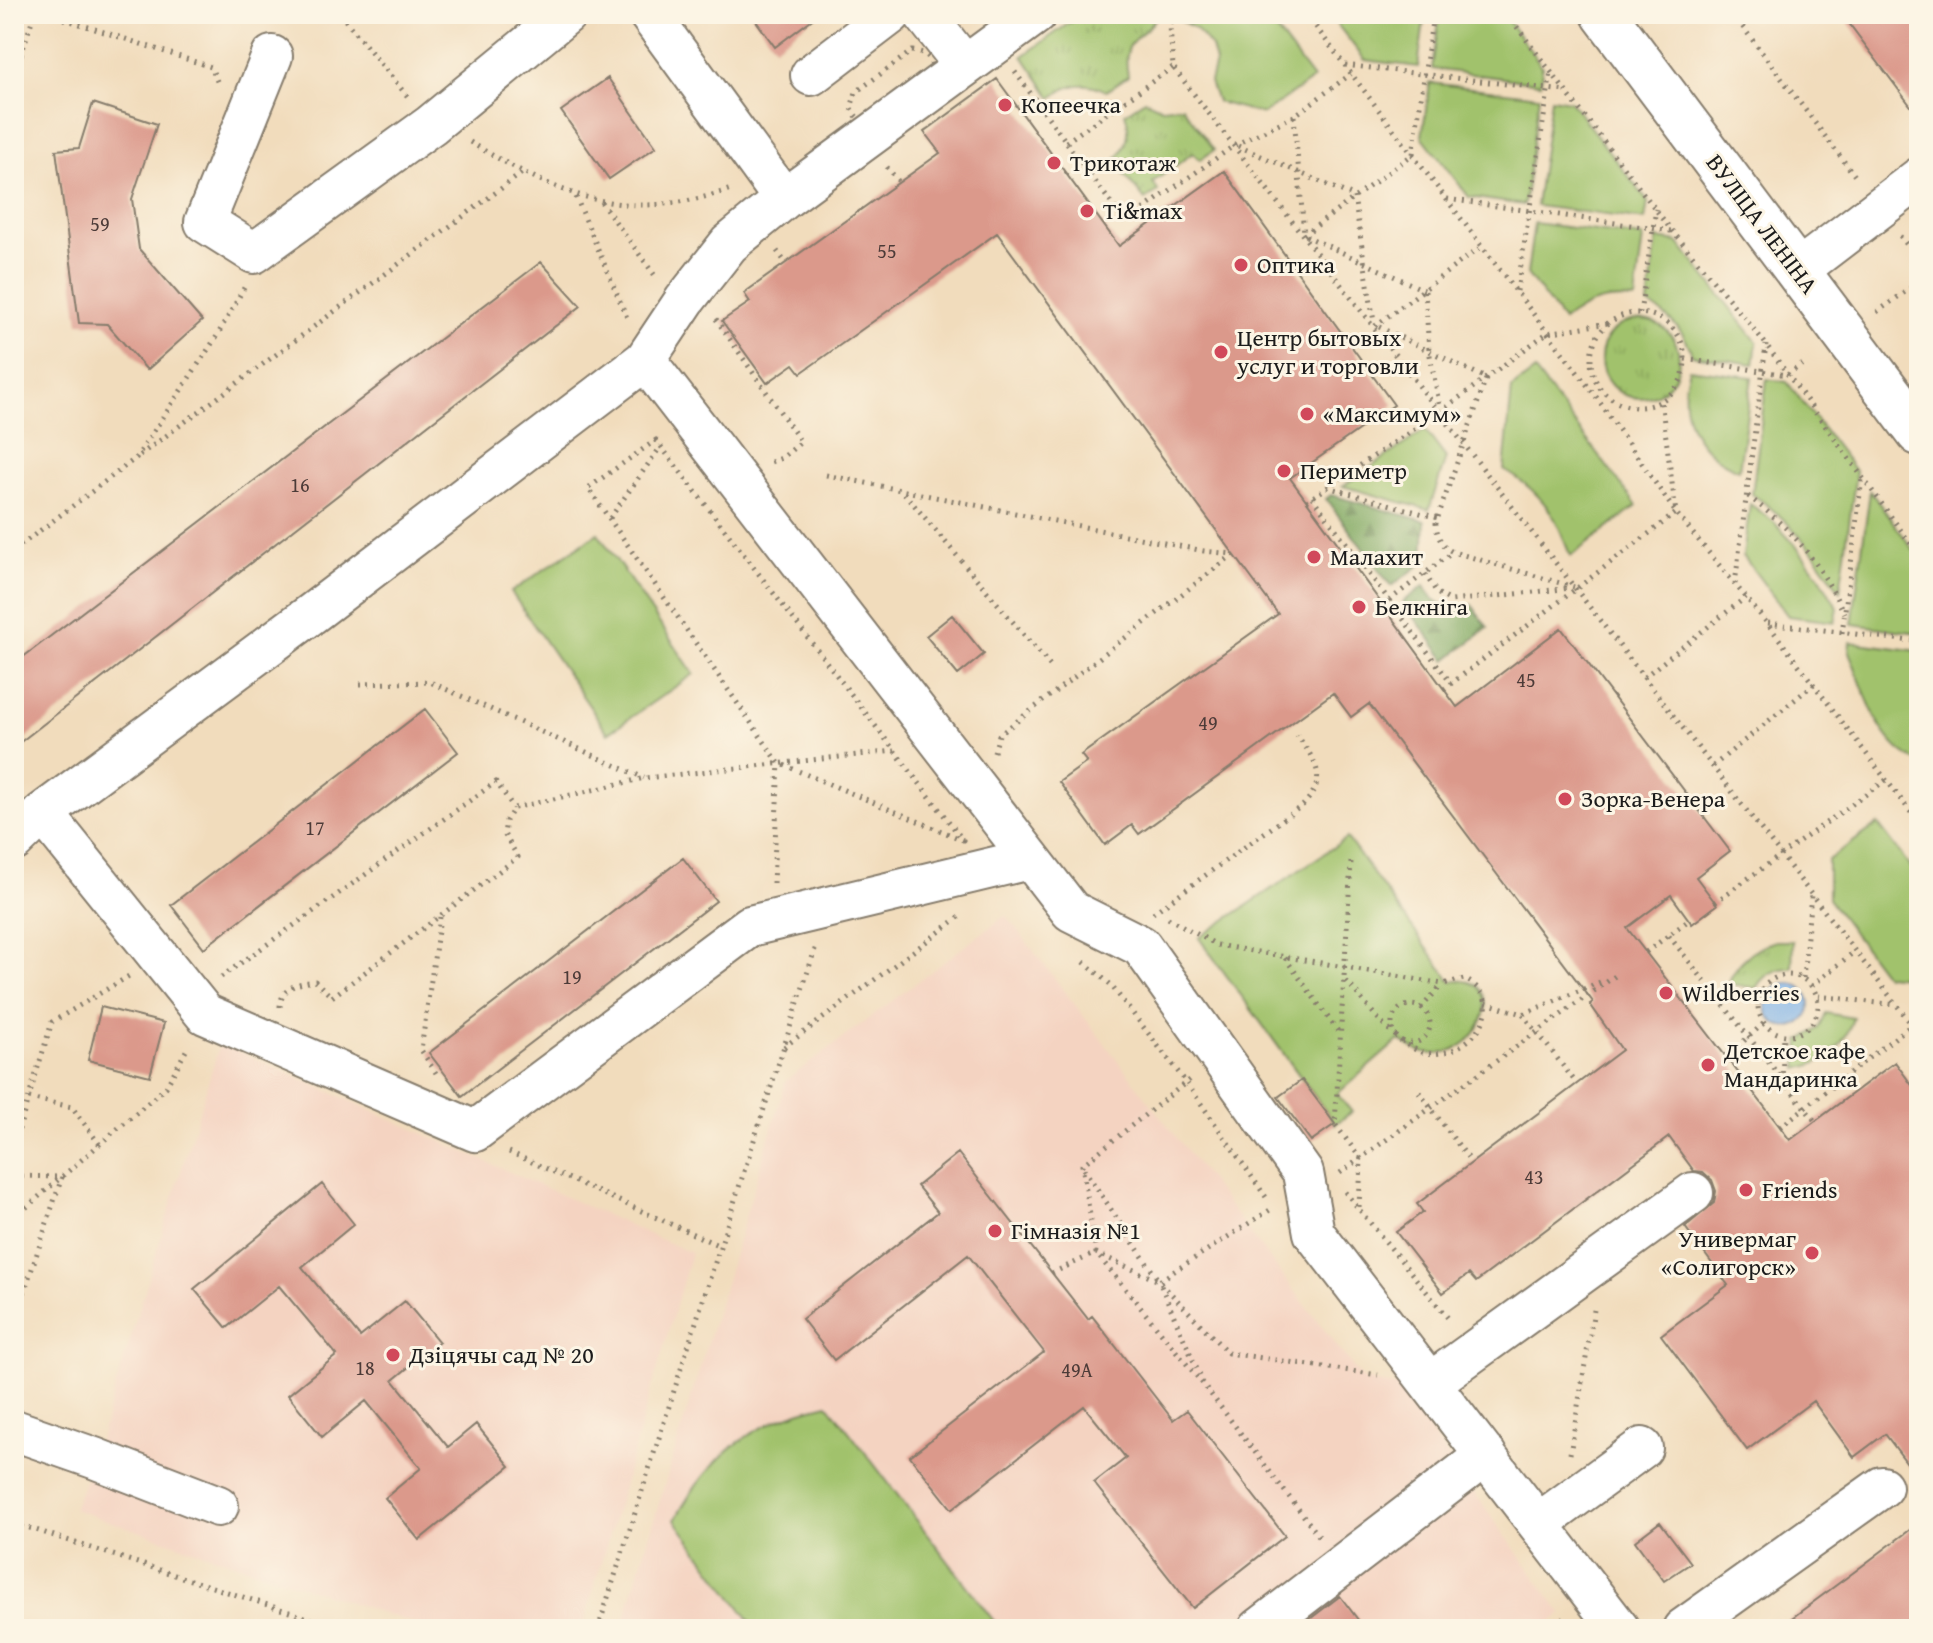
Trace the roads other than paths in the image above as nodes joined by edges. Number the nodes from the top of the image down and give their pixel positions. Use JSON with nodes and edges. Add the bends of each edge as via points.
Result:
{"nodes":[{"id":1,"x":566,"y":14,"type":"edge"},
{"id":2,"x":649,"y":14,"type":"edge"},
{"id":3,"x":891,"y":14,"type":"edge"},
{"id":4,"x":924,"y":14,"type":"edge"},
{"id":5,"x":1036,"y":14,"type":"edge"},
{"id":6,"x":1604,"y":14,"type":"edge"},
{"id":7,"x":272,"y":56,"type":"dead end"},
{"id":8,"x":965,"y":66,"type":"junction"},
{"id":9,"x":811,"y":75,"type":"dead end"},
{"id":10,"x":1919,"y":178,"type":"edge"},
{"id":11,"x":775,"y":188,"type":"junction"},
{"id":12,"x":1797,"y":271,"type":"junction"},
{"id":13,"x":645,"y":360,"type":"junction"},
{"id":14,"x":1919,"y":433,"type":"edge"},
{"id":15,"x":43,"y":813,"type":"junction"},
{"id":16,"x":14,"y":841,"type":"edge"},
{"id":17,"x":1029,"y":859,"type":"junction"},
{"id":18,"x":1693,"y":1193,"type":"dead end"},
{"id":19,"x":1430,"y":1383,"type":"junction"},
{"id":20,"x":14,"y":1430,"type":"edge"},
{"id":21,"x":1642,"y":1448,"type":"dead end"},
{"id":22,"x":1486,"y":1455,"type":"junction"},
{"id":23,"x":1882,"y":1487,"type":"dead end"},
{"id":24,"x":218,"y":1506,"type":"dead end"},
{"id":25,"x":1538,"y":1524,"type":"junction"},
{"id":26,"x":1259,"y":1629,"type":"edge"},
{"id":27,"x":1619,"y":1629,"type":"edge"},
{"id":28,"x":1683,"y":1629,"type":"edge"}],
"edges":[{"from":1,"to":7,"type":"street","via":[[446,131],[254,253],[205,222]]},
{"from":2,"to":11,"type":"street"},
{"from":3,"to":9,"type":"street"},
{"from":4,"to":8,"type":"street"},
{"from":5,"to":8,"type":"street"},
{"from":6,"to":12,"type":"main road","name":"ВУЛІЦА ЛЕНІНА"},
{"from":8,"to":11,"type":"street"},
{"from":10,"to":12,"type":"street"},
{"from":11,"to":13,"type":"street","via":[[685,300]]},
{"from":12,"to":14,"type":"main road","name":"ВУЛІЦА ЛЕНІНА"},
{"from":13,"to":15,"type":"street"},
{"from":13,"to":17,"type":"street"},
{"from":15,"to":16,"type":"street"},
{"from":15,"to":17,"type":"street","via":[[203,1011],[475,1131],[750,926]]},
{"from":17,"to":19,"type":"street","via":[[1071,911],[1141,946],[1303,1173],[1314,1233]]},
{"from":18,"to":19,"type":"street"},
{"from":19,"to":22,"type":"street"},
{"from":20,"to":24,"type":"street"},
{"from":21,"to":25,"type":"street"},
{"from":22,"to":25,"type":"street"},
{"from":22,"to":26,"type":"street"},
{"from":23,"to":28,"type":"street"},
{"from":25,"to":27,"type":"street"}]}
